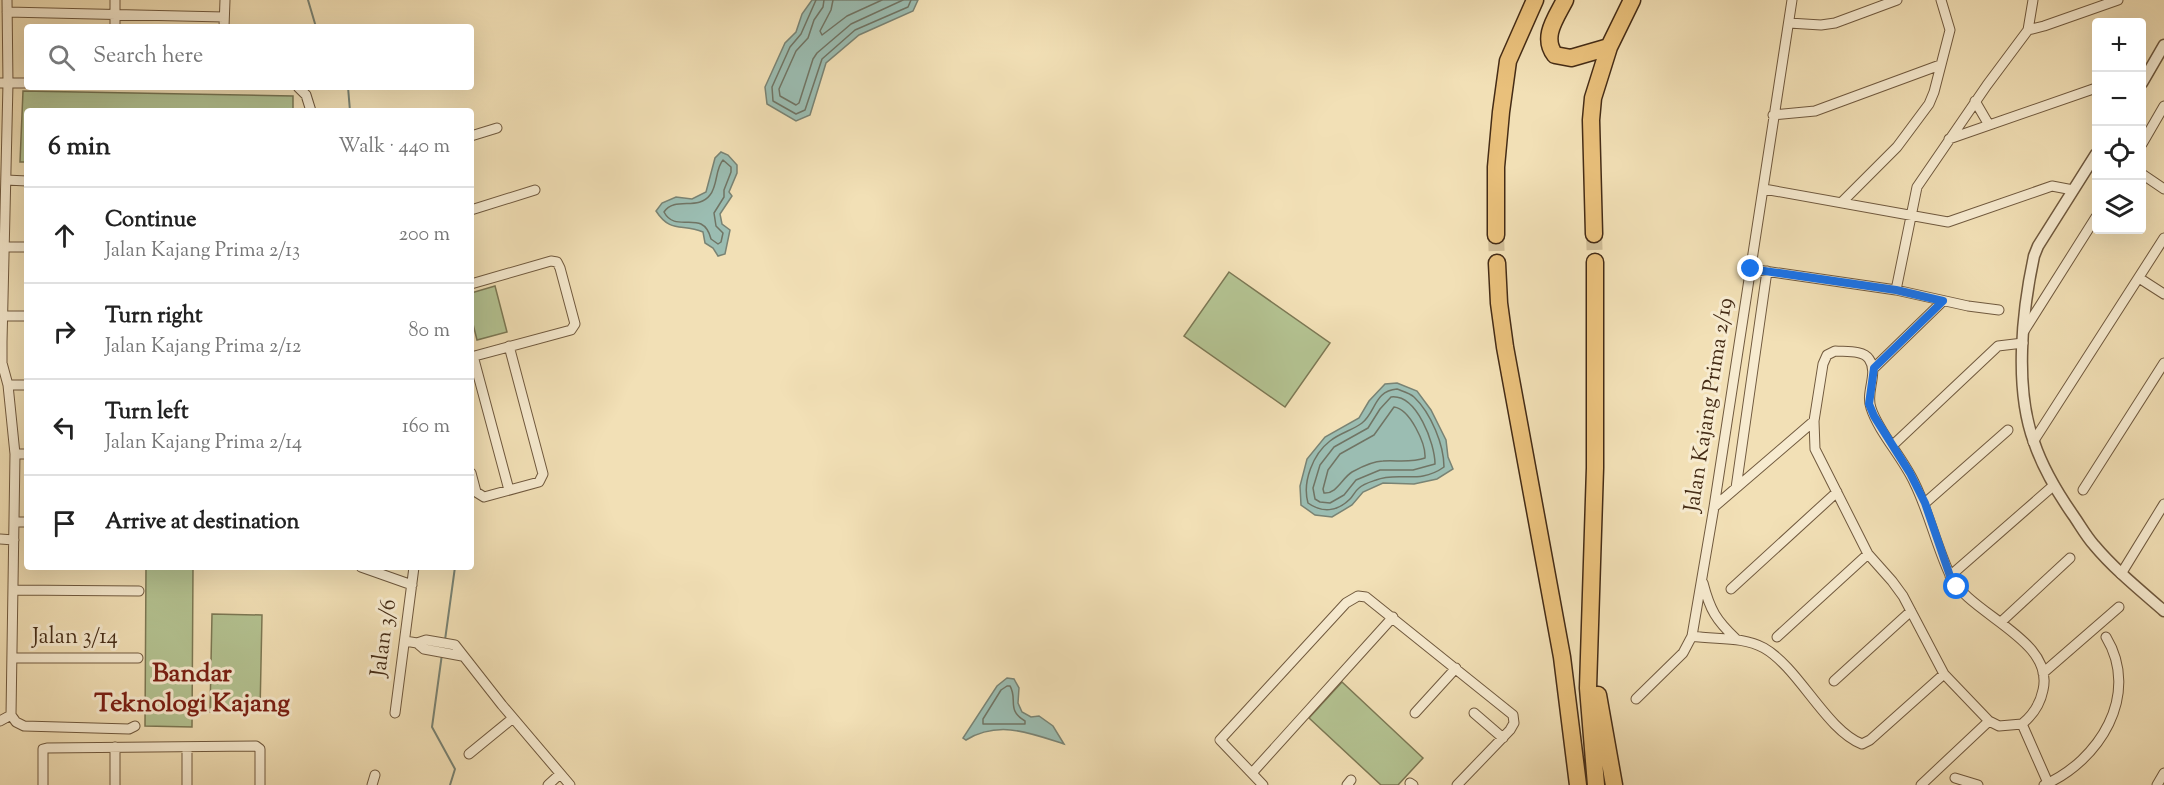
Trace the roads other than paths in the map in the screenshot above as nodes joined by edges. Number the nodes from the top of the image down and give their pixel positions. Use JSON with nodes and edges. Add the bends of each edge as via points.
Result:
{"nodes":[{"id":1,"x":7,"y":0,"type":"edge"},
{"id":2,"x":115,"y":0,"type":"edge"},
{"id":3,"x":225,"y":0,"type":"edge"},
{"id":4,"x":1535,"y":0,"type":"edge"},
{"id":5,"x":1565,"y":0,"type":"edge"},
{"id":6,"x":1632,"y":0,"type":"edge"},
{"id":7,"x":1792,"y":0,"type":"edge"},
{"id":8,"x":1897,"y":0,"type":"edge"},
{"id":9,"x":1941,"y":0,"type":"edge"},
{"id":10,"x":2033,"y":0,"type":"edge"},
{"id":11,"x":2118,"y":0,"type":"edge"},
{"id":12,"x":7,"y":12,"type":"junction"},
{"id":13,"x":114,"y":14,"type":"junction"},
{"id":14,"x":224,"y":17,"type":"junction"},
{"id":15,"x":1789,"y":23,"type":"junction"},
{"id":16,"x":114,"y":24,"type":"edge"},
{"id":17,"x":225,"y":24,"type":"edge"},
{"id":18,"x":2028,"y":30,"type":"junction"},
{"id":19,"x":2164,"y":45,"type":"edge"},
{"id":20,"x":1609,"y":47,"type":"junction"},
{"id":21,"x":1941,"y":65,"type":"junction"},
{"id":22,"x":2146,"y":76,"type":"edge"},
{"id":23,"x":24,"y":82,"type":"edge"},
{"id":24,"x":4,"y":83,"type":"edge"},
{"id":25,"x":301,"y":90,"type":"edge"},
{"id":26,"x":2092,"y":90,"type":"edge"},
{"id":27,"x":1975,"y":101,"type":"junction"},
{"id":28,"x":2164,"y":106,"type":"edge"},
{"id":29,"x":310,"y":108,"type":"edge"},
{"id":30,"x":1773,"y":115,"type":"junction"},
{"id":31,"x":1989,"y":125,"type":"junction"},
{"id":32,"x":497,"y":128,"type":"dead end"},
{"id":33,"x":474,"y":135,"type":"edge"},
{"id":34,"x":2146,"y":137,"type":"edge"},
{"id":35,"x":1949,"y":139,"type":"junction"},
{"id":36,"x":2092,"y":162,"type":"edge"},
{"id":37,"x":2146,"y":177,"type":"edge"},
{"id":38,"x":6,"y":180,"type":"junction"},
{"id":39,"x":24,"y":181,"type":"edge"},
{"id":40,"x":1764,"y":189,"type":"junction"},
{"id":41,"x":2164,"y":189,"type":"edge"},
{"id":42,"x":535,"y":190,"type":"dead end"},
{"id":43,"x":2073,"y":190,"type":"junction"},
{"id":44,"x":1842,"y":202,"type":"junction"},
{"id":45,"x":474,"y":209,"type":"edge"},
{"id":46,"x":1911,"y":216,"type":"junction"},
{"id":47,"x":2092,"y":225,"type":"edge"},
{"id":48,"x":1594,"y":234,"type":"tunnel mouth"},
{"id":49,"x":1496,"y":235,"type":"tunnel mouth"},
{"id":50,"x":2164,"y":238,"type":"edge"},
{"id":51,"x":4,"y":247,"type":"junction"},
{"id":52,"x":24,"y":248,"type":"edge"},
{"id":53,"x":1595,"y":262,"type":"tunnel mouth"},
{"id":54,"x":1497,"y":263,"type":"tunnel mouth"},
{"id":55,"x":1751,"y":269,"type":"junction"},
{"id":56,"x":1767,"y":271,"type":"junction"},
{"id":57,"x":2139,"y":278,"type":"junction"},
{"id":58,"x":474,"y":283,"type":"edge"},
{"id":59,"x":1896,"y":290,"type":"junction"},
{"id":60,"x":2164,"y":294,"type":"edge"},
{"id":61,"x":1943,"y":301,"type":"junction"},
{"id":62,"x":1999,"y":310,"type":"dead end"},
{"id":63,"x":3,"y":316,"type":"junction"},
{"id":64,"x":24,"y":316,"type":"edge"},
{"id":65,"x":2023,"y":337,"type":"junction"},
{"id":66,"x":509,"y":346,"type":"junction"},
{"id":67,"x":474,"y":356,"type":"edge"},
{"id":68,"x":2164,"y":363,"type":"edge"},
{"id":69,"x":474,"y":364,"type":"edge"},
{"id":70,"x":1874,"y":368,"type":"junction"},
{"id":71,"x":8,"y":385,"type":"junction"},
{"id":72,"x":24,"y":386,"type":"edge"},
{"id":73,"x":1814,"y":421,"type":"junction"},
{"id":74,"x":2008,"y":430,"type":"dead end"},
{"id":75,"x":2033,"y":442,"type":"junction"},
{"id":76,"x":1893,"y":445,"type":"junction"},
{"id":77,"x":15,"y":454,"type":"junction"},
{"id":78,"x":24,"y":454,"type":"edge"},
{"id":79,"x":474,"y":484,"type":"edge"},
{"id":80,"x":2053,"y":486,"type":"junction"},
{"id":81,"x":1736,"y":488,"type":"junction"},
{"id":82,"x":509,"y":490,"type":"junction"},
{"id":83,"x":2083,"y":490,"type":"dead end"},
{"id":84,"x":1837,"y":492,"type":"junction"},
{"id":85,"x":1925,"y":503,"type":"junction"},
{"id":86,"x":2164,"y":504,"type":"edge"},
{"id":87,"x":1714,"y":507,"type":"junction"},
{"id":88,"x":14,"y":522,"type":"junction"},
{"id":89,"x":24,"y":522,"type":"edge"},
{"id":90,"x":0,"y":539,"type":"edge"},
{"id":91,"x":14,"y":540,"type":"junction"},
{"id":92,"x":1868,"y":554,"type":"junction"},
{"id":93,"x":2070,"y":558,"type":"dead end"},
{"id":94,"x":370,"y":570,"type":"edge"},
{"id":95,"x":414,"y":570,"type":"edge"},
{"id":96,"x":2121,"y":574,"type":"junction"},
{"id":97,"x":1950,"y":576,"type":"junction"},
{"id":98,"x":1702,"y":578,"type":"junction"},
{"id":99,"x":412,"y":585,"type":"junction"},
{"id":100,"x":14,"y":590,"type":"junction"},
{"id":101,"x":1731,"y":590,"type":"dead end"},
{"id":102,"x":139,"y":591,"type":"dead end"},
{"id":103,"x":2119,"y":607,"type":"dead end"},
{"id":104,"x":2164,"y":611,"type":"edge"},
{"id":105,"x":1911,"y":612,"type":"junction"},
{"id":106,"x":1393,"y":617,"type":"junction"},
{"id":107,"x":2001,"y":622,"type":"junction"},
{"id":108,"x":1692,"y":636,"type":"junction"},
{"id":109,"x":1777,"y":637,"type":"dead end"},
{"id":110,"x":2106,"y":638,"type":"dead end"},
{"id":111,"x":1736,"y":639,"type":"junction"},
{"id":112,"x":405,"y":641,"type":"junction"},
{"id":113,"x":1590,"y":650,"type":"junction"},
{"id":114,"x":12,"y":658,"type":"junction"},
{"id":115,"x":138,"y":658,"type":"dead end"},
{"id":116,"x":1456,"y":668,"type":"junction"},
{"id":117,"x":2043,"y":673,"type":"junction"},
{"id":118,"x":1944,"y":674,"type":"junction"},
{"id":119,"x":1834,"y":681,"type":"dead end"},
{"id":120,"x":1635,"y":699,"type":"dead end"},
{"id":121,"x":395,"y":713,"type":"dead end"},
{"id":122,"x":1415,"y":713,"type":"dead end"},
{"id":123,"x":1474,"y":713,"type":"dead end"},
{"id":124,"x":11,"y":715,"type":"junction"},
{"id":125,"x":513,"y":718,"type":"junction"},
{"id":126,"x":0,"y":721,"type":"edge"},
{"id":127,"x":1989,"y":722,"type":"junction"},
{"id":128,"x":2022,"y":724,"type":"junction"},
{"id":129,"x":135,"y":726,"type":"dead end"},
{"id":130,"x":1503,"y":738,"type":"junction"},
{"id":131,"x":115,"y":747,"type":"junction"},
{"id":132,"x":187,"y":747,"type":"junction"},
{"id":133,"x":469,"y":754,"type":"dead end"},
{"id":134,"x":1252,"y":773,"type":"junction"},
{"id":135,"x":560,"y":774,"type":"junction"},
{"id":136,"x":2164,"y":774,"type":"edge"},
{"id":137,"x":375,"y":775,"type":"dead end"},
{"id":138,"x":1955,"y":778,"type":"dead end"},
{"id":139,"x":2046,"y":784,"type":"edge"},
{"id":140,"x":44,"y":785,"type":"edge"},
{"id":141,"x":115,"y":785,"type":"edge"},
{"id":142,"x":188,"y":785,"type":"edge"},
{"id":143,"x":260,"y":785,"type":"edge"},
{"id":144,"x":372,"y":785,"type":"edge"},
{"id":145,"x":548,"y":785,"type":"edge"},
{"id":146,"x":570,"y":785,"type":"edge"},
{"id":147,"x":1263,"y":785,"type":"edge"},
{"id":148,"x":1457,"y":785,"type":"edge"},
{"id":149,"x":1577,"y":785,"type":"edge"},
{"id":150,"x":1596,"y":785,"type":"edge"},
{"id":151,"x":1614,"y":785,"type":"edge"},
{"id":152,"x":1922,"y":785,"type":"edge"},
{"id":153,"x":1978,"y":785,"type":"edge"},
{"id":154,"x":2157,"y":785,"type":"edge"}],
"edges":[{"from":1,"to":12,"type":"street"},
{"from":2,"to":13,"type":"street"},
{"from":3,"to":14,"type":"street"},
{"from":4,"to":49,"type":"highway","via":[[1508,61],[1496,167]]},
{"from":5,"to":20,"type":"highway","via":[[1548,41],[1555,55],[1571,58]]},
{"from":6,"to":20,"type":"highway"},
{"from":7,"to":15,"type":"street","name":"Jalan Kajang Prima 2/19"},
{"from":8,"to":15,"type":"street","via":[[1835,23]]},
{"from":9,"to":21,"type":"street","via":[[1950,30]]},
{"from":10,"to":18,"type":"street"},
{"from":11,"to":18,"type":"street"},
{"from":12,"to":13,"type":"street"},
{"from":12,"to":24,"type":"street"},
{"from":13,"to":14,"type":"street"},
{"from":13,"to":16,"type":"street"},
{"from":14,"to":17,"type":"street"},
{"from":15,"to":30,"type":"street","name":"Jalan Kajang Prima 2/19"},
{"from":18,"to":27,"type":"street"},
{"from":19,"to":22,"type":"street"},
{"from":20,"to":48,"type":"highway","via":[[1593,98],[1591,120]]},
{"from":21,"to":30,"type":"street","via":[[1815,111]]},
{"from":21,"to":44,"type":"street","via":[[1929,104],[1897,147]]},
{"from":23,"to":24,"type":"street"},
{"from":24,"to":38,"type":"street"},
{"from":25,"to":29,"type":"street"},
{"from":26,"to":31,"type":"street"},
{"from":27,"to":31,"type":"street"},
{"from":27,"to":35,"type":"street"},
{"from":28,"to":34,"type":"street"},
{"from":30,"to":40,"type":"street","name":"Jalan Kajang Prima 2/19"},
{"from":31,"to":35,"type":"street"},
{"from":32,"to":33,"type":"street"},
{"from":35,"to":46,"type":"street","via":[[1920,180]]},
{"from":36,"to":43,"type":"street"},
{"from":37,"to":41,"type":"street"},
{"from":38,"to":39,"type":"street"},
{"from":38,"to":51,"type":"street"},
{"from":40,"to":44,"type":"street"},
{"from":40,"to":55,"type":"street","name":"Jalan Kajang Prima 2/19"},
{"from":42,"to":45,"type":"street"},
{"from":43,"to":46,"type":"street","via":[[2052,186],[1948,222]]},
{"from":43,"to":65,"type":"street","via":[[2034,256]]},
{"from":44,"to":46,"type":"street"},
{"from":46,"to":59,"type":"street"},
{"from":47,"to":65,"type":"street"},
{"from":50,"to":57,"type":"street"},
{"from":51,"to":52,"type":"street"},
{"from":51,"to":63,"type":"street"},
{"from":53,"to":113,"type":"highway"},
{"from":54,"to":149,"type":"highway","via":[[1505,347],[1562,657]]},
{"from":55,"to":56,"type":"street"},
{"from":55,"to":87,"type":"street","name":"Jalan Kajang Prima 2/19"},
{"from":56,"to":59,"type":"street"},
{"from":56,"to":81,"type":"street"},
{"from":57,"to":60,"type":"street"},
{"from":57,"to":75,"type":"street"},
{"from":58,"to":66,"type":"street","via":[[557,262],[575,324],[571,330]]},
{"from":59,"to":61,"type":"street"},
{"from":61,"to":62,"type":"street"},
{"from":61,"to":70,"type":"street"},
{"from":63,"to":64,"type":"street"},
{"from":63,"to":71,"type":"street","via":[[2,363]]},
{"from":65,"to":75,"type":"street","via":[[2024,397]]},
{"from":65,"to":76,"type":"street","via":[[1998,346]]},
{"from":66,"to":67,"type":"street"},
{"from":66,"to":82,"type":"street","via":[[543,474],[539,482]]},
{"from":68,"to":83,"type":"street"},
{"from":69,"to":82,"type":"street"},
{"from":70,"to":73,"type":"street","via":[[1862,354],[1827,354]]},
{"from":70,"to":76,"type":"street","via":[[1869,404]]},
{"from":71,"to":72,"type":"street"},
{"from":71,"to":77,"type":"street"},
{"from":73,"to":81,"type":"street"},
{"from":73,"to":84,"type":"street","via":[[1815,449]]},
{"from":74,"to":85,"type":"street"},
{"from":75,"to":80,"type":"street"},
{"from":76,"to":85,"type":"street"},
{"from":77,"to":78,"type":"street"},
{"from":77,"to":88,"type":"street"},
{"from":79,"to":82,"type":"street","via":[[476,492],[484,497]]},
{"from":80,"to":96,"type":"street","via":[[2093,544]]},
{"from":80,"to":97,"type":"street"},
{"from":81,"to":87,"type":"street"},
{"from":84,"to":92,"type":"street"},
{"from":84,"to":101,"type":"street"},
{"from":85,"to":97,"type":"street"},
{"from":86,"to":96,"type":"street"},
{"from":87,"to":98,"type":"street","name":"Jalan Kajang Prima 2/19"},
{"from":88,"to":89,"type":"street"},
{"from":88,"to":91,"type":"street"},
{"from":90,"to":91,"type":"street"},
{"from":91,"to":100,"type":"street"},
{"from":92,"to":105,"type":"street","via":[[1892,581]]},
{"from":92,"to":109,"type":"street"},
{"from":93,"to":107,"type":"street"},
{"from":94,"to":99,"type":"street"},
{"from":95,"to":99,"type":"street","name":"Jalan 3/6"},
{"from":96,"to":104,"type":"street"},
{"from":97,"to":107,"type":"street","via":[[1971,601]]},
{"from":98,"to":108,"type":"street","name":"Jalan Kajang Prima 2/19"},
{"from":98,"to":111,"type":"street","via":[[1712,613]]},
{"from":99,"to":112,"type":"street","name":"Jalan 3/6"},
{"from":100,"to":102,"type":"street"},
{"from":100,"to":114,"type":"street"},
{"from":103,"to":117,"type":"street"},
{"from":105,"to":118,"type":"street"},
{"from":105,"to":119,"type":"street"},
{"from":106,"to":116,"type":"street"},
{"from":106,"to":134,"type":"street"},
{"from":106,"to":134,"type":"street","via":[[1366,597],[1358,596],[1347,603],[1222,735],[1220,740]]},
{"from":107,"to":117,"type":"street","via":[[2027,646]]},
{"from":108,"to":111,"type":"street"},
{"from":108,"to":120,"type":"street","name":"Jalan Kajang Prima 2/19","via":[[1683,653]]},
{"from":110,"to":139,"type":"street","via":[[2118,666],[2114,715],[2082,762]]},
{"from":111,"to":118,"type":"street","via":[[1772,654],[1851,740],[1862,744]]},
{"from":112,"to":121,"type":"street","name":"Jalan 3/6"},
{"from":112,"to":125,"type":"street","via":[[456,652]]},
{"from":113,"to":150,"type":"highway","via":[[1588,688]]},
{"from":113,"to":151,"type":"highway"},
{"from":114,"to":115,"type":"street","name":"Jalan 3/14"},
{"from":114,"to":124,"type":"street"},
{"from":116,"to":122,"type":"street"},
{"from":116,"to":130,"type":"street","via":[[1513,715],[1514,723]]},
{"from":117,"to":128,"type":"street","via":[[2041,699]]},
{"from":118,"to":127,"type":"street"},
{"from":123,"to":130,"type":"street"},
{"from":124,"to":126,"type":"street"},
{"from":124,"to":129,"type":"street","via":[[24,726]]},
{"from":125,"to":133,"type":"street"},
{"from":125,"to":135,"type":"street"},
{"from":127,"to":128,"type":"street","via":[[1999,726]]},
{"from":127,"to":152,"type":"street"},
{"from":128,"to":139,"type":"street"},
{"from":130,"to":148,"type":"street"},
{"from":131,"to":132,"type":"street"},
{"from":131,"to":140,"type":"street","via":[[43,749]]},
{"from":131,"to":141,"type":"street"},
{"from":132,"to":142,"type":"street"},
{"from":132,"to":143,"type":"street","via":[[260,748]]},
{"from":134,"to":147,"type":"street"},
{"from":135,"to":145,"type":"street"},
{"from":135,"to":146,"type":"street"},
{"from":136,"to":154,"type":"street"},
{"from":137,"to":144,"type":"street"},
{"from":138,"to":153,"type":"street"}]}
